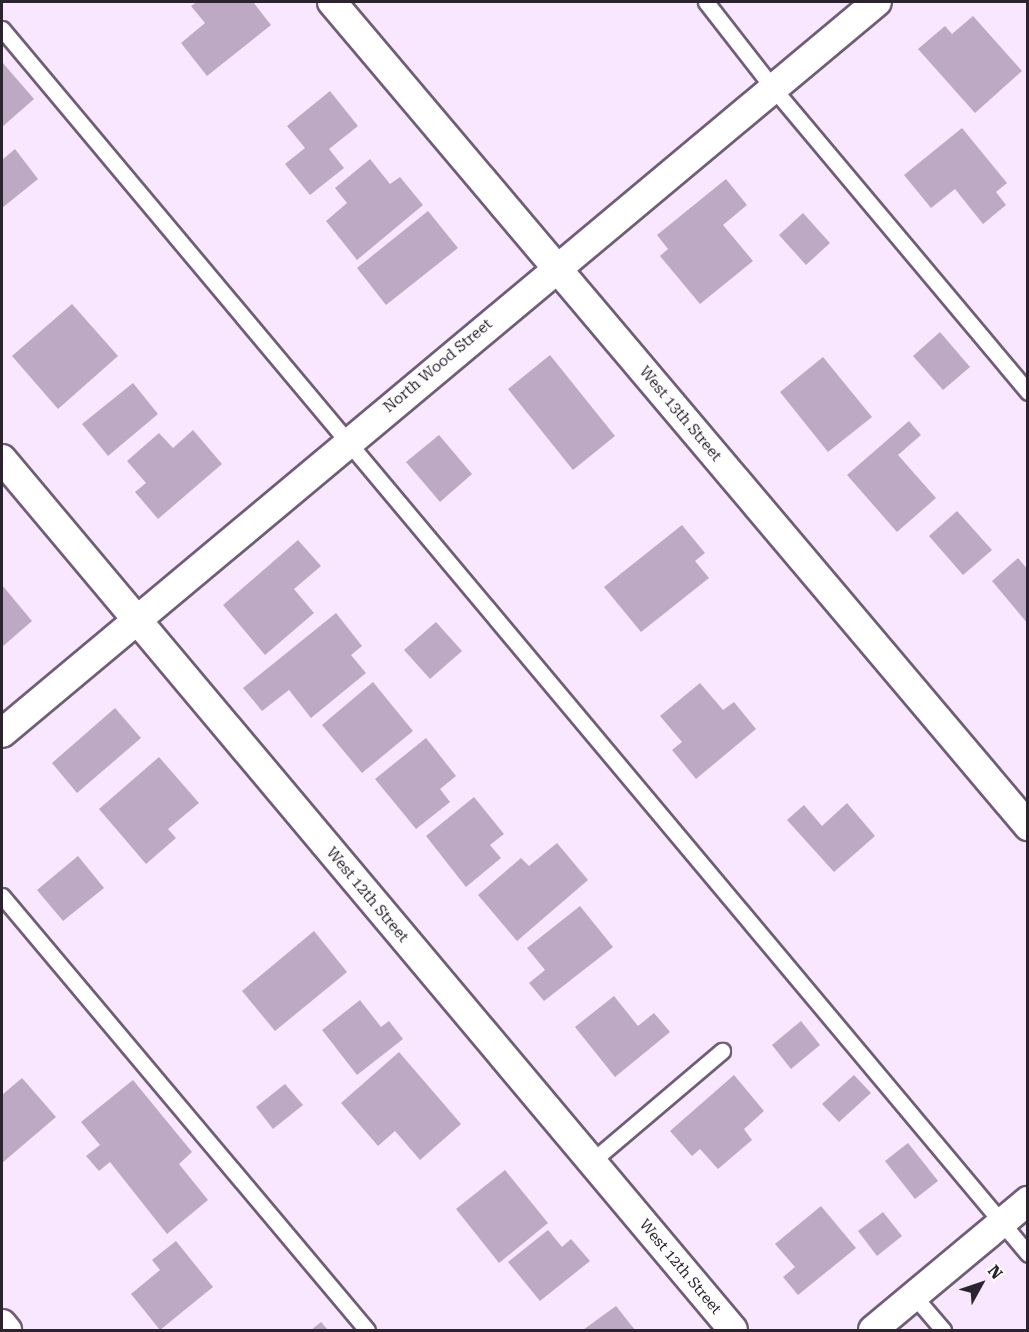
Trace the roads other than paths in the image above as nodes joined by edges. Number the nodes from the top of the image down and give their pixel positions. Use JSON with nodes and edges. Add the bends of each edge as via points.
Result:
{"nodes":[{"id":1,"x":332,"y":2,"type":"edge"},
{"id":2,"x":706,"y":2,"type":"edge"},
{"id":3,"x":877,"y":2,"type":"edge"},
{"id":4,"x":2,"y":28,"type":"edge"},
{"id":5,"x":773,"y":88,"type":"junction"},
{"id":6,"x":556,"y":267,"type":"junction"},
{"id":7,"x":1028,"y":392,"type":"edge"},
{"id":8,"x":348,"y":442,"type":"junction"},
{"id":9,"x":2,"y":459,"type":"edge"},
{"id":10,"x":135,"y":621,"type":"junction"},
{"id":11,"x":2,"y":733,"type":"edge"},
{"id":12,"x":1028,"y":826,"type":"edge"},
{"id":13,"x":2,"y":896,"type":"edge"},
{"id":14,"x":722,"y":1051,"type":"dead end"},
{"id":15,"x":591,"y":1162,"type":"junction"},
{"id":16,"x":1028,"y":1201,"type":"edge"},
{"id":17,"x":1002,"y":1223,"type":"junction"},
{"id":18,"x":1028,"y":1254,"type":"edge"},
{"id":19,"x":914,"y":1296,"type":"junction"},
{"id":20,"x":2,"y":1324,"type":"edge"},
{"id":21,"x":7,"y":1330,"type":"edge"},
{"id":22,"x":367,"y":1330,"type":"edge"},
{"id":23,"x":734,"y":1330,"type":"edge"},
{"id":24,"x":873,"y":1330,"type":"edge"},
{"id":25,"x":943,"y":1330,"type":"edge"}],
"edges":[{"from":1,"to":6,"type":"street","name":"West 13th Street"},
{"from":2,"to":5,"type":"lane"},
{"from":3,"to":5,"type":"street","name":"North Wood Street"},
{"from":4,"to":8,"type":"lane"},
{"from":5,"to":6,"type":"street","name":"North Wood Street"},
{"from":5,"to":7,"type":"lane"},
{"from":6,"to":8,"type":"street","name":"North Wood Street"},
{"from":6,"to":12,"type":"street","name":"West 13th Street"},
{"from":8,"to":10,"type":"street","name":"North Wood Street"},
{"from":8,"to":17,"type":"lane"},
{"from":9,"to":10,"type":"street","name":"West 12th Street"},
{"from":10,"to":11,"type":"street","name":"North Wood Street"},
{"from":10,"to":15,"type":"street","name":"West 12th Street"},
{"from":13,"to":22,"type":"lane"},
{"from":14,"to":15,"type":"lane"},
{"from":15,"to":23,"type":"street","name":"West 12th Street"},
{"from":16,"to":17,"type":"street"},
{"from":17,"to":18,"type":"lane"},
{"from":17,"to":19,"type":"street"},
{"from":19,"to":24,"type":"street"},
{"from":19,"to":25,"type":"lane"},
{"from":20,"to":21,"type":"street"}]}
